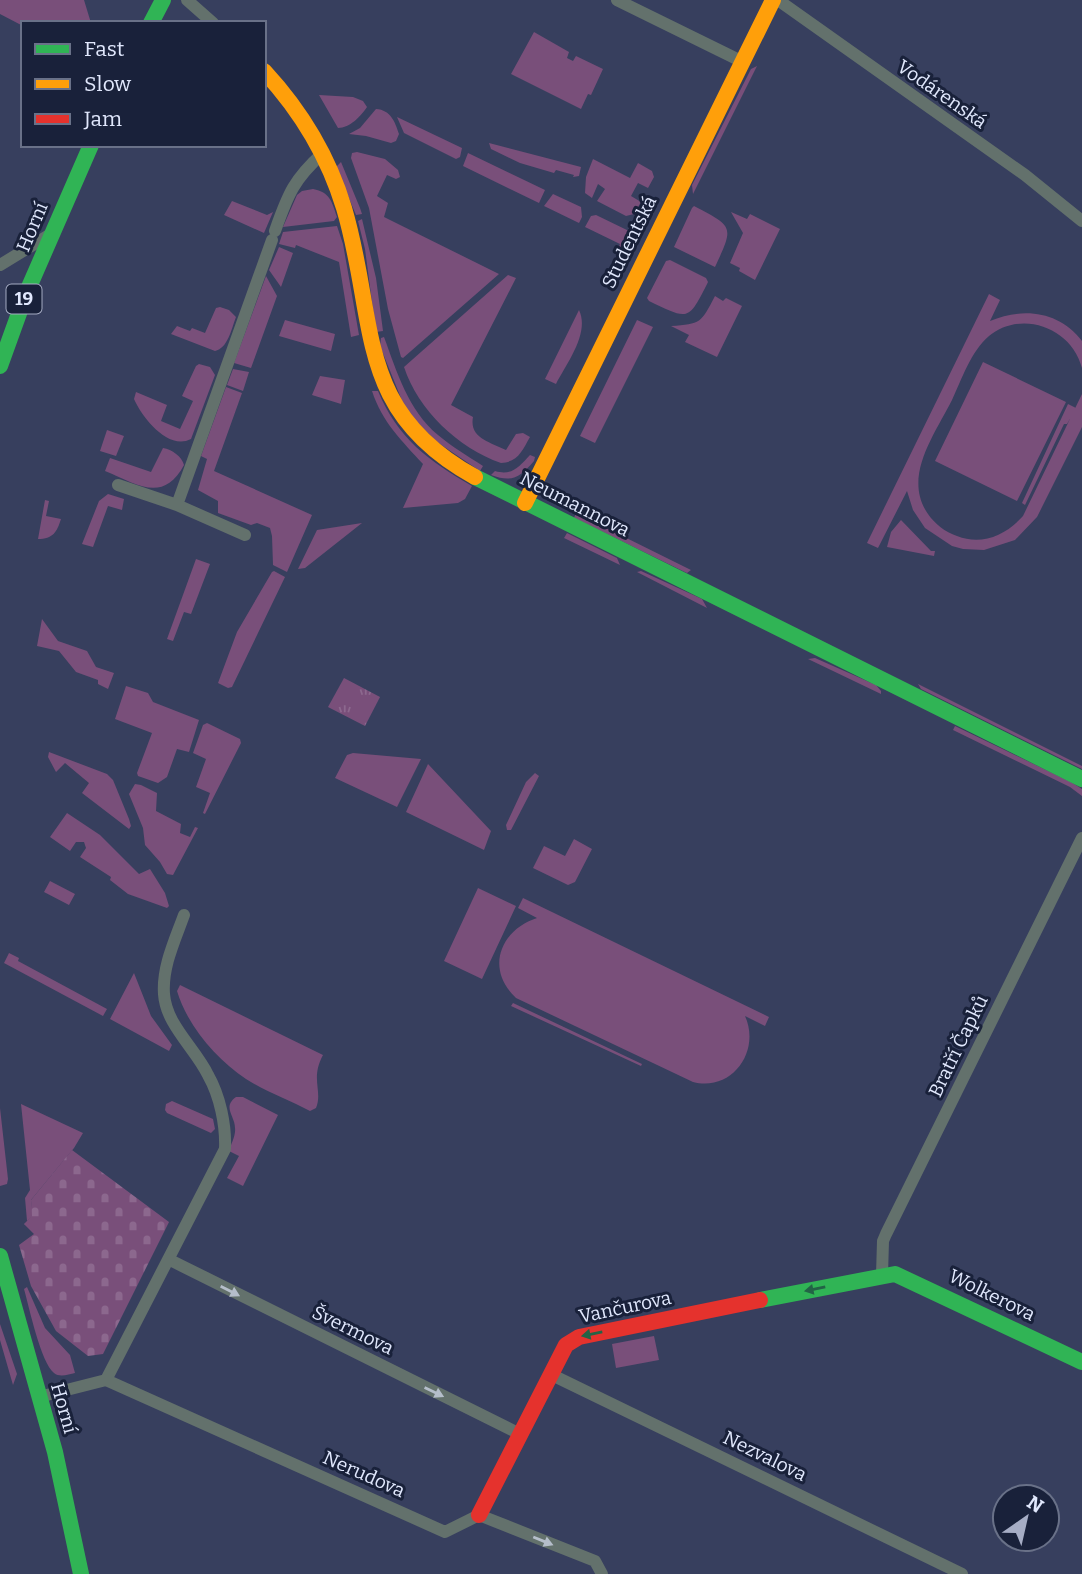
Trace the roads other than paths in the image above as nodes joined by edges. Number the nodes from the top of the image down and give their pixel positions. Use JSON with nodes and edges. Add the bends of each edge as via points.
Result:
{"nodes":[{"id":1,"x":163,"y":0,"type":"edge"},
{"id":2,"x":187,"y":0,"type":"edge"},
{"id":3,"x":617,"y":0,"type":"edge"},
{"id":4,"x":776,"y":0,"type":"edge"},
{"id":5,"x":152,"y":21,"type":"edge"},
{"id":6,"x":211,"y":21,"type":"edge"},
{"id":7,"x":741,"y":61,"type":"junction"},
{"id":8,"x":266,"y":73,"type":"edge"},
{"id":9,"x":90,"y":147,"type":"edge"},
{"id":10,"x":323,"y":153,"type":"junction"},
{"id":11,"x":1082,"y":221,"type":"edge"},
{"id":12,"x":51,"y":234,"type":"junction"},
{"id":13,"x":0,"y":265,"type":"edge"},
{"id":14,"x":0,"y":366,"type":"edge"},
{"id":15,"x":118,"y":485,"type":"dead end"},
{"id":16,"x":525,"y":503,"type":"junction"},
{"id":17,"x":177,"y":505,"type":"junction"},
{"id":18,"x":245,"y":535,"type":"dead end"},
{"id":19,"x":1082,"y":779,"type":"edge"},
{"id":20,"x":1082,"y":838,"type":"edge"},
{"id":21,"x":184,"y":915,"type":"dead end"},
{"id":22,"x":0,"y":1256,"type":"edge"},
{"id":23,"x":170,"y":1260,"type":"junction"},
{"id":24,"x":882,"y":1275,"type":"junction"},
{"id":25,"x":1082,"y":1362,"type":"edge"},
{"id":26,"x":550,"y":1374,"type":"junction"},
{"id":27,"x":106,"y":1380,"type":"junction"},
{"id":28,"x":39,"y":1397,"type":"junction"},
{"id":29,"x":520,"y":1434,"type":"junction"},
{"id":30,"x":479,"y":1515,"type":"junction"},
{"id":31,"x":81,"y":1574,"type":"edge"},
{"id":32,"x":602,"y":1574,"type":"edge"},
{"id":33,"x":962,"y":1574,"type":"edge"}],
"edges":[{"from":1,"to":5,"type":"street"},
{"from":2,"to":6,"type":"street"},
{"from":3,"to":7,"type":"street"},
{"from":4,"to":7,"type":"street","name":"Studentská"},
{"from":4,"to":11,"type":"street","name":"Vodárenská"},
{"from":7,"to":16,"type":"street","name":"Studentská"},
{"from":8,"to":10,"type":"street","name":"Neumannova","via":[[304,118]]},
{"from":9,"to":12,"type":"street","name":"Horní","number":"19"},
{"from":10,"to":16,"type":"street","name":"Neumannova","via":[[348,222],[369,337],[400,414],[432,450]]},
{"from":10,"to":17,"type":"street","via":[[292,186]]},
{"from":12,"to":13,"type":"street"},
{"from":12,"to":14,"type":"street","name":"Horní","number":"19"},
{"from":15,"to":17,"type":"street"},
{"from":16,"to":19,"type":"street","name":"Neumannova"},
{"from":17,"to":18,"type":"street"},
{"from":20,"to":24,"type":"street","name":"Bratří Čapků","via":[[886,1234]]},
{"from":21,"to":23,"type":"street","via":[[164,972],[163,996],[171,1018],[209,1076],[223,1120],[225,1149]]},
{"from":22,"to":28,"type":"street","name":"Horní"},
{"from":23,"to":27,"type":"street"},
{"from":23,"to":29,"type":"street","name":"Švermova","one_way":true},
{"from":24,"to":25,"type":"street","name":"Wolkerova","via":[[901,1275]]},
{"from":24,"to":26,"type":"street","name":"Vančurova","one_way":true,"via":[[579,1337],[566,1345]]},
{"from":26,"to":29,"type":"street","name":"Vančurova"},
{"from":26,"to":33,"type":"street","name":"Nezvalova"},
{"from":27,"to":28,"type":"street"},
{"from":27,"to":30,"type":"street","name":"Nerudova","via":[[445,1532]]},
{"from":28,"to":31,"type":"street","name":"Horní"},
{"from":29,"to":30,"type":"street","name":"Vančurova"},
{"from":30,"to":32,"type":"street","one_way":true,"via":[[595,1561]]}]}
